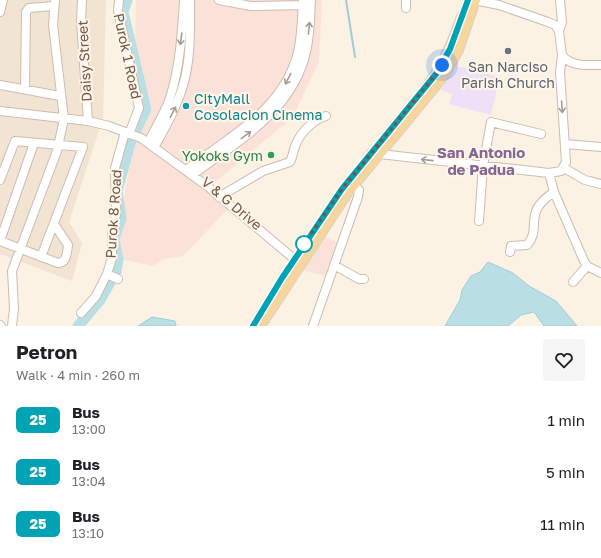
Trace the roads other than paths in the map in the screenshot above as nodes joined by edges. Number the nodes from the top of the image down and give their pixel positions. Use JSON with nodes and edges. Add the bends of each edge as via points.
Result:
{"nodes":[{"id":1,"x":3,"y":0,"type":"edge"},
{"id":2,"x":82,"y":0,"type":"edge"},
{"id":3,"x":119,"y":0,"type":"edge"},
{"id":4,"x":184,"y":0,"type":"edge"},
{"id":5,"x":190,"y":0,"type":"edge"},
{"id":6,"x":219,"y":0,"type":"edge"},
{"id":7,"x":468,"y":0,"type":"edge"},
{"id":8,"x":474,"y":0,"type":"edge"},
{"id":9,"x":560,"y":0,"type":"edge"},
{"id":10,"x":55,"y":3,"type":"edge"},
{"id":11,"x":307,"y":3,"type":"edge"},
{"id":12,"x":0,"y":12,"type":"edge"},
{"id":13,"x":558,"y":31,"type":"junction"},
{"id":14,"x":562,"y":55,"type":"junction"},
{"id":15,"x":601,"y":65,"type":"edge"},
{"id":16,"x":0,"y":85,"type":"edge"},
{"id":17,"x":25,"y":88,"type":"junction"},
{"id":18,"x":60,"y":96,"type":"junction"},
{"id":19,"x":0,"y":111,"type":"edge"},
{"id":20,"x":326,"y":116,"type":"dead end"},
{"id":21,"x":64,"y":119,"type":"junction"},
{"id":22,"x":88,"y":121,"type":"junction"},
{"id":23,"x":540,"y":134,"type":"dead end"},
{"id":24,"x":142,"y":138,"type":"junction"},
{"id":25,"x":34,"y":143,"type":"junction"},
{"id":26,"x":59,"y":144,"type":"junction"},
{"id":27,"x":565,"y":144,"type":"junction"},
{"id":28,"x":601,"y":147,"type":"edge"},
{"id":29,"x":375,"y":154,"type":"junction"},
{"id":30,"x":483,"y":166,"type":"junction"},
{"id":31,"x":564,"y":168,"type":"junction"},
{"id":32,"x":191,"y":171,"type":"junction"},
{"id":33,"x":549,"y":173,"type":"junction"},
{"id":34,"x":0,"y":180,"type":"edge"},
{"id":35,"x":601,"y":184,"type":"edge"},
{"id":36,"x":353,"y":185,"type":"junction"},
{"id":37,"x":554,"y":192,"type":"junction"},
{"id":38,"x":221,"y":196,"type":"junction"},
{"id":39,"x":479,"y":221,"type":"dead end"},
{"id":40,"x":54,"y":224,"type":"junction"},
{"id":41,"x":0,"y":241,"type":"edge"},
{"id":42,"x":20,"y":249,"type":"junction"},
{"id":43,"x":510,"y":252,"type":"dead end"},
{"id":44,"x":41,"y":257,"type":"junction"},
{"id":45,"x":298,"y":260,"type":"junction"},
{"id":46,"x":334,"y":266,"type":"junction"},
{"id":47,"x":587,"y":266,"type":"junction"},
{"id":48,"x":601,"y":273,"type":"edge"},
{"id":49,"x":364,"y":279,"type":"dead end"},
{"id":50,"x":573,"y":282,"type":"dead end"},
{"id":51,"x":81,"y":313,"type":"dead end"},
{"id":52,"x":12,"y":326,"type":"edge"},
{"id":53,"x":253,"y":326,"type":"edge"},
{"id":54,"x":260,"y":326,"type":"edge"},
{"id":55,"x":313,"y":326,"type":"edge"}],
"edges":[{"from":1,"to":12,"type":"street"},
{"from":2,"to":22,"type":"street","name":"Daisy Street","via":[[81,21]]},
{"from":3,"to":24,"type":"street","name":"Purok 1 Road","via":[[118,11],[139,108]]},
{"from":4,"to":24,"type":"street","one_way":true,"via":[[175,80],[169,100]]},
{"from":24,"to":5,"type":"street","one_way":true,"via":[[178,102],[185,81]]},
{"from":6,"to":11,"type":"street","via":[[251,6]]},
{"from":7,"to":29,"type":"main road","via":[[450,49],[436,74]]},
{"from":8,"to":13,"type":"street","via":[[499,5],[548,22],[555,25]]},
{"from":8,"to":29,"type":"main road","via":[[458,50],[445,74]]},
{"from":9,"to":13,"type":"street","via":[[562,22]]},
{"from":10,"to":17,"type":"street","via":[[29,8],[26,12]]},
{"from":10,"to":18,"type":"street","via":[[53,25]]},
{"from":11,"to":32,"type":"street","via":[[307,51],[287,97],[268,119]]},
{"from":13,"to":14,"type":"street"},
{"from":14,"to":15,"type":"street","via":[[574,64]]},
{"from":14,"to":27,"type":"street","one_way":true,"via":[[560,72]]},
{"from":16,"to":17,"type":"street"},
{"from":17,"to":18,"type":"street"},
{"from":18,"to":21,"type":"street"},
{"from":19,"to":21,"type":"street","name":"V & G Drive"},
{"from":20,"to":38,"type":"street","via":[[318,119],[302,133],[296,142],[290,162],[262,171]]},
{"from":21,"to":22,"type":"street","name":"V & G Drive"},
{"from":21,"to":26,"type":"street"},
{"from":22,"to":24,"type":"street","name":"V & G Drive"},
{"from":23,"to":30,"type":"street","via":[[491,122]]},
{"from":24,"to":32,"type":"street","name":"V & G Drive"},
{"from":24,"to":51,"type":"street","name":"Purok 8 Road","via":[[115,168],[113,277]]},
{"from":25,"to":26,"type":"street"},
{"from":25,"to":34,"type":"street","via":[[15,141]]},
{"from":25,"to":41,"type":"street"},
{"from":26,"to":40,"type":"street","via":[[81,145],[83,149]]},
{"from":26,"to":42,"type":"street"},
{"from":27,"to":28,"type":"street"},
{"from":27,"to":31,"type":"street"},
{"from":30,"to":29,"type":"street","one_way":true},
{"from":29,"to":36,"type":"main road"},
{"from":29,"to":45,"type":"main road","via":[[342,189]]},
{"from":30,"to":33,"type":"street"},
{"from":30,"to":39,"type":"street"},
{"from":31,"to":33,"type":"street"},
{"from":31,"to":35,"type":"street","via":[[585,180]]},
{"from":32,"to":38,"type":"street","name":"V & G Drive"},
{"from":33,"to":37,"type":"street"},
{"from":36,"to":45,"type":"main road"},
{"from":36,"to":46,"type":"street","via":[[358,190],[358,197]]},
{"from":37,"to":43,"type":"street","via":[[543,200],[535,211],[532,239],[527,245],[511,246]]},
{"from":37,"to":47,"type":"street"},
{"from":38,"to":45,"type":"street","name":"V & G Drive"},
{"from":40,"to":44,"type":"street"},
{"from":40,"to":44,"type":"street","via":[[67,241],[65,260],[58,263]]},
{"from":41,"to":42,"type":"street"},
{"from":42,"to":44,"type":"street"},
{"from":42,"to":52,"type":"street","via":[[12,271]]},
{"from":45,"to":53,"type":"main road"},
{"from":45,"to":54,"type":"main road"},
{"from":46,"to":49,"type":"street"},
{"from":46,"to":55,"type":"street"},
{"from":47,"to":48,"type":"street"},
{"from":47,"to":50,"type":"street"}]}
